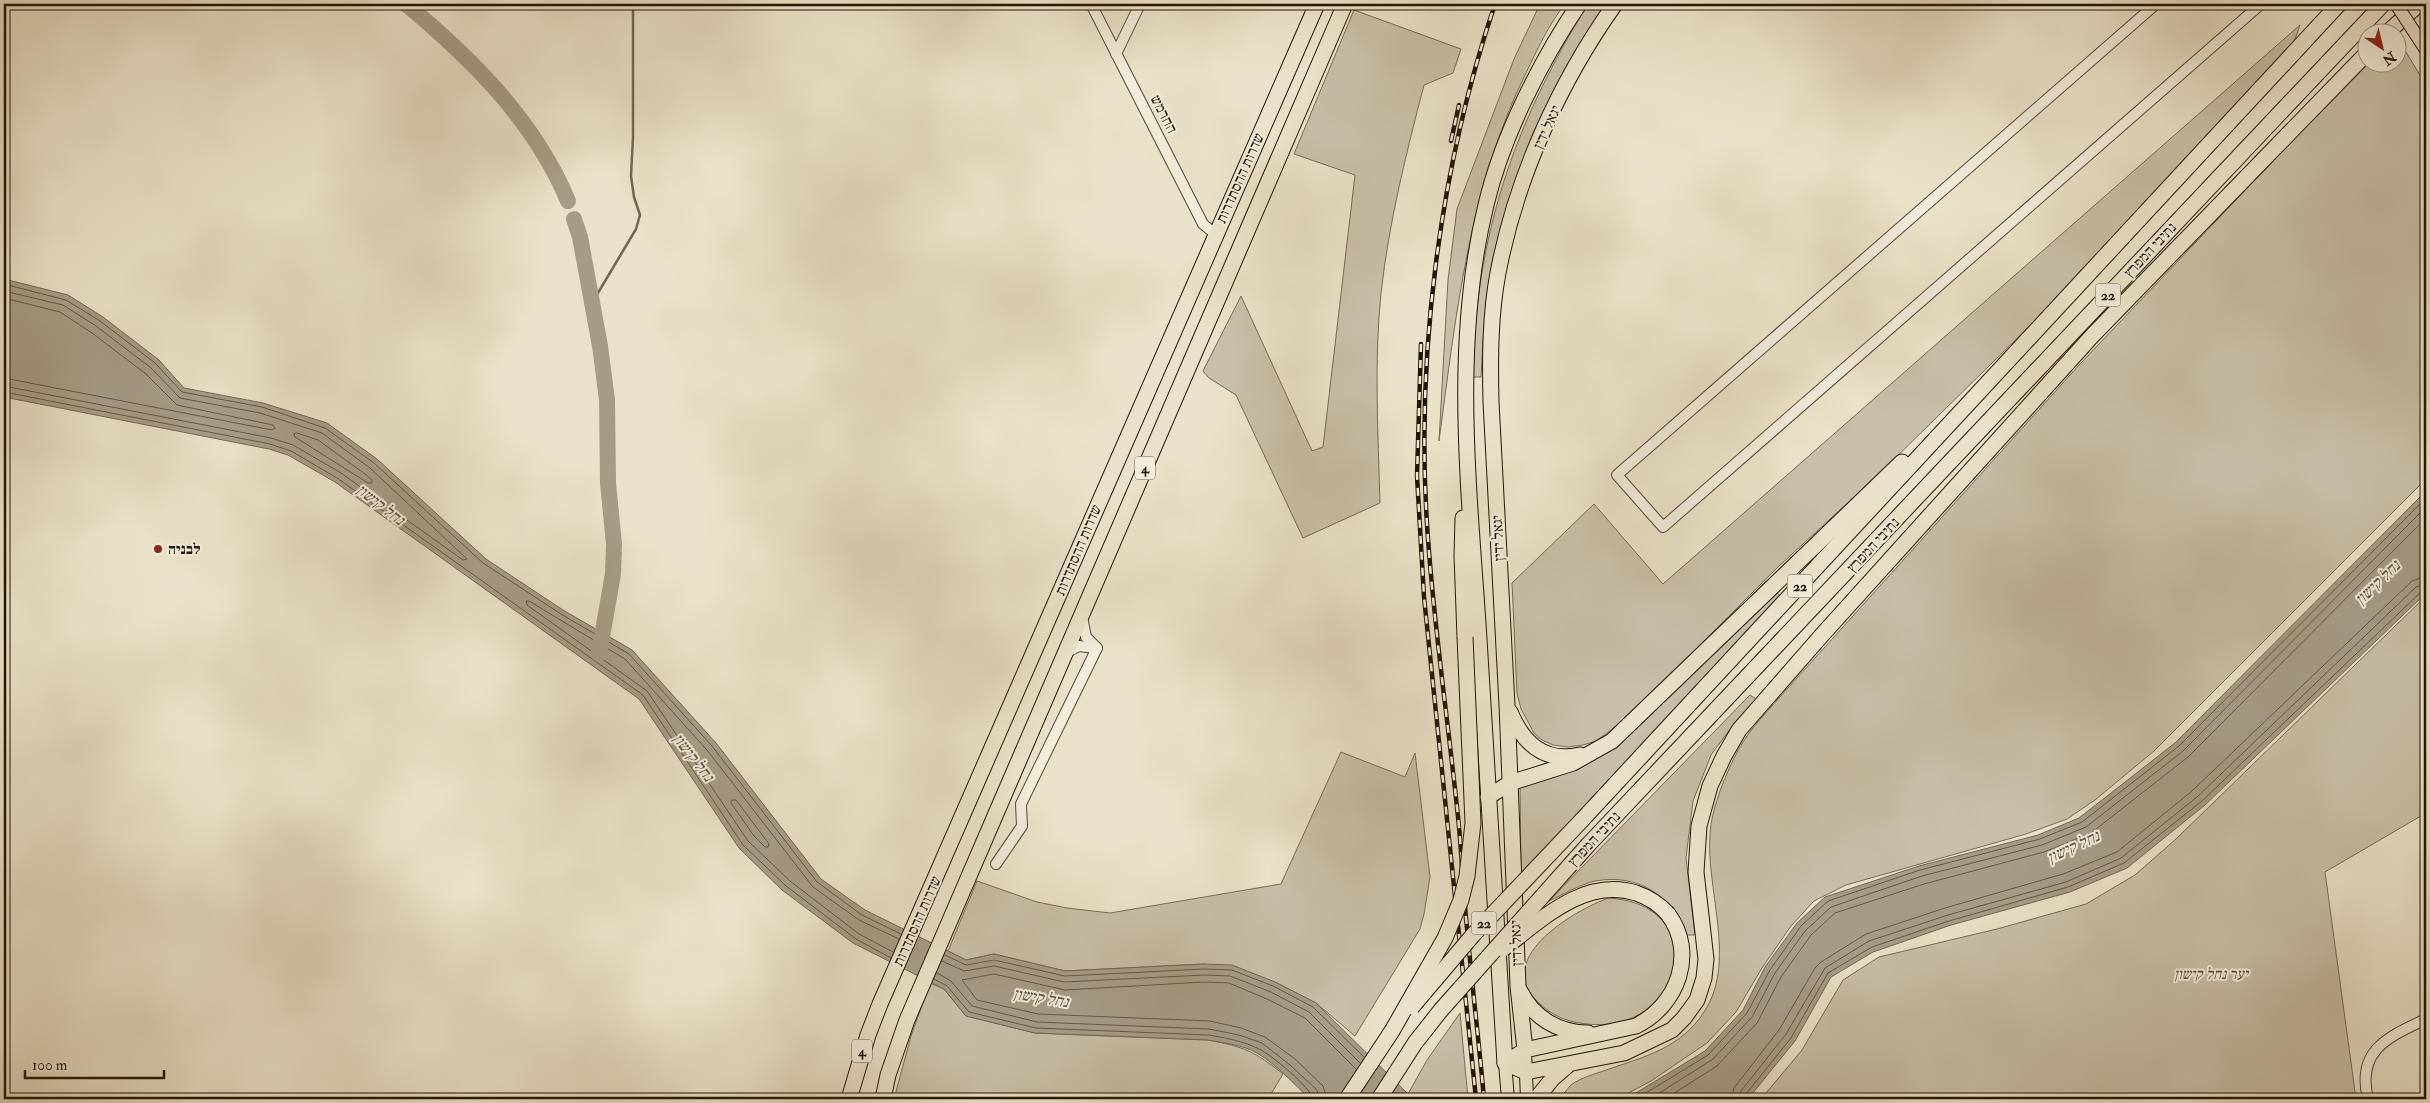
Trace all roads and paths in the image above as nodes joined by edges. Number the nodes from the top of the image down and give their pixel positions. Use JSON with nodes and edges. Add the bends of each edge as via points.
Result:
{"nodes":[{"id":1,"x":1091,"y":4,"type":"edge"},
{"id":2,"x":1140,"y":4,"type":"edge"},
{"id":3,"x":1317,"y":4,"type":"edge"},
{"id":4,"x":1345,"y":4,"type":"edge"},
{"id":5,"x":1579,"y":4,"type":"edge"},
{"id":6,"x":1615,"y":4,"type":"edge"},
{"id":7,"x":2156,"y":4,"type":"edge"},
{"id":8,"x":2261,"y":4,"type":"edge"},
{"id":9,"x":2339,"y":4,"type":"edge"},
{"id":10,"x":2383,"y":4,"type":"edge"},
{"id":11,"x":2396,"y":4,"type":"edge"},
{"id":12,"x":2405,"y":4,"type":"edge"},
{"id":13,"x":2419,"y":4,"type":"edge"},
{"id":14,"x":2390,"y":22,"type":"edge"},
{"id":15,"x":2399,"y":22,"type":"edge"},
{"id":16,"x":2426,"y":50,"type":"edge"},
{"id":17,"x":1116,"y":54,"type":"junction"},
{"id":18,"x":2358,"y":60,"type":"edge"},
{"id":19,"x":2358,"y":61,"type":"edge"},
{"id":20,"x":2349,"y":70,"type":"junction"},
{"id":21,"x":1215,"y":234,"type":"junction"},
{"id":22,"x":2092,"y":336,"type":"junction"},
{"id":23,"x":2017,"y":352,"type":"junction"},
{"id":24,"x":1466,"y":419,"type":"junction"},
{"id":25,"x":1833,"y":588,"type":"junction"},
{"id":26,"x":1082,"y":615,"type":"junction"},
{"id":27,"x":1097,"y":648,"type":"junction"},
{"id":28,"x":1065,"y":653,"type":"junction"},
{"id":29,"x":1507,"y":705,"type":"junction"},
{"id":30,"x":1596,"y":751,"type":"junction"},
{"id":31,"x":1510,"y":783,"type":"junction"},
{"id":32,"x":1488,"y":797,"type":"junction"},
{"id":33,"x":996,"y":864,"type":"dead end"},
{"id":34,"x":1474,"y":972,"type":"junction"},
{"id":35,"x":1518,"y":986,"type":"junction"},
{"id":36,"x":2426,"y":1019,"type":"edge"},
{"id":37,"x":1392,"y":1031,"type":"junction"},
{"id":38,"x":1614,"y":1032,"type":"junction"},
{"id":39,"x":1524,"y":1050,"type":"junction"},
{"id":40,"x":1505,"y":1062,"type":"junction"},
{"id":41,"x":1569,"y":1065,"type":"junction"},
{"id":42,"x":1526,"y":1072,"type":"junction"},
{"id":43,"x":849,"y":1099,"type":"edge"},
{"id":44,"x":883,"y":1099,"type":"edge"},
{"id":45,"x":1347,"y":1099,"type":"edge"},
{"id":46,"x":1379,"y":1099,"type":"edge"},
{"id":47,"x":1508,"y":1099,"type":"edge"},
{"id":48,"x":1527,"y":1099,"type":"edge"},
{"id":49,"x":1536,"y":1099,"type":"edge"},
{"id":50,"x":2368,"y":1099,"type":"edge"}],
"edges":[{"from":1,"to":17,"type":"street","name":"החרמש"},
{"from":2,"to":17,"type":"street"},
{"from":3,"to":21,"type":"highway","name":"שדרות ההסתדרות","number":"4"},
{"from":4,"to":26,"type":"highway","name":"שדרות ההסתדרות","number":"4"},
{"from":5,"to":24,"type":"highway","name":"יגאל ידין","via":[[1518,116],[1486,204],[1471,294]]},
{"from":6,"to":29,"type":"highway","name":"יגאל ידין","via":[[1576,66],[1545,129],[1524,180],[1498,273],[1491,335],[1490,392]]},
{"from":7,"to":8,"type":"street","via":[[1617,475],[1663,527]]},
{"from":9,"to":23,"type":"highway","name":"נתיבי המפרץ","number":"22"},
{"from":10,"to":25,"type":"highway","name":"נתיבי המפרץ","number":"22"},
{"from":11,"to":16,"type":"main road","bridge":true},
{"from":12,"to":14,"type":"highway"},
{"from":13,"to":15,"type":"highway"},
{"from":17,"to":21,"type":"street","name":"החרמש","via":[[1203,224]]},
{"from":18,"to":20,"type":"highway"},
{"from":19,"to":20,"type":"highway"},
{"from":20,"to":22,"type":"highway"},
{"from":21,"to":43,"type":"highway","name":"שדרות ההסתדרות","number":"4","via":[[880,1004]]},
{"from":22,"to":25,"type":"highway"},
{"from":22,"to":41,"type":"highway","via":[[1739,730],[1710,786],[1699,826],[1696,872],[1706,959],[1697,1000],[1672,1030],[1647,1043],[1624,1053]]},
{"from":23,"to":30,"type":"highway","via":[[1630,725]]},
{"from":23,"to":37,"type":"highway","name":"נתיבי המפרץ","number":"22","bridge":true,"via":[[1473,935]]},
{"from":24,"to":32,"type":"highway","name":"יגאל ידין"},
{"from":24,"to":37,"type":"highway","bridge":true,"via":[[1462,556],[1473,823],[1468,876],[1445,938]]},
{"from":25,"to":34,"type":"highway","name":"נתיבי המפרץ","number":"22","bridge":true,"via":[[1588,845]]},
{"from":26,"to":27,"type":"street","via":[[1086,636]]},
{"from":26,"to":28,"type":"highway","name":"שדרות ההסתדרות","number":"4"},
{"from":27,"to":28,"type":"street","via":[[1079,646]]},
{"from":27,"to":33,"type":"street","via":[[1021,804],[1022,826]]},
{"from":28,"to":44,"type":"highway","name":"שדרות ההסתדרות","number":"4","via":[[907,1020]]},
{"from":29,"to":30,"type":"highway","via":[[1520,734],[1536,750],[1566,757]]},
{"from":29,"to":31,"type":"highway","name":"יגאל ידין"},
{"from":30,"to":31,"type":"highway","via":[[1573,763]]},
{"from":31,"to":32,"type":"highway"},
{"from":31,"to":35,"type":"highway","name":"יגאל ידין"},
{"from":32,"to":40,"type":"highway","name":"יגאל ידין"},
{"from":34,"to":38,"type":"highway","bridge":true,"via":[[1559,906],[1607,889],[1644,896],[1668,914],[1681,940],[1679,977],[1661,1009],[1649,1019]]},
{"from":34,"to":46,"type":"highway","name":"נתיבי המפרץ","number":"22","bridge":true,"via":[[1415,1043]]},
{"from":35,"to":38,"type":"highway","via":[[1528,1004],[1549,1023],[1578,1032]]},
{"from":35,"to":39,"type":"highway","name":"יגאל ידין"},
{"from":36,"to":50,"type":"street","via":[[2383,1042],[2374,1051],[2364,1084]]},
{"from":37,"to":45,"type":"highway","name":"נתיבי המפרץ","number":"22"},
{"from":38,"to":39,"type":"highway"},
{"from":39,"to":40,"type":"highway"},
{"from":39,"to":42,"type":"main road","name":"יגאל ידין"},
{"from":40,"to":42,"type":"highway"},
{"from":40,"to":47,"type":"main road","name":"יגאל ידין"},
{"from":41,"to":42,"type":"highway"},
{"from":41,"to":49,"type":"highway"},
{"from":42,"to":48,"type":"main road","name":"יגאל ידין"}]}
